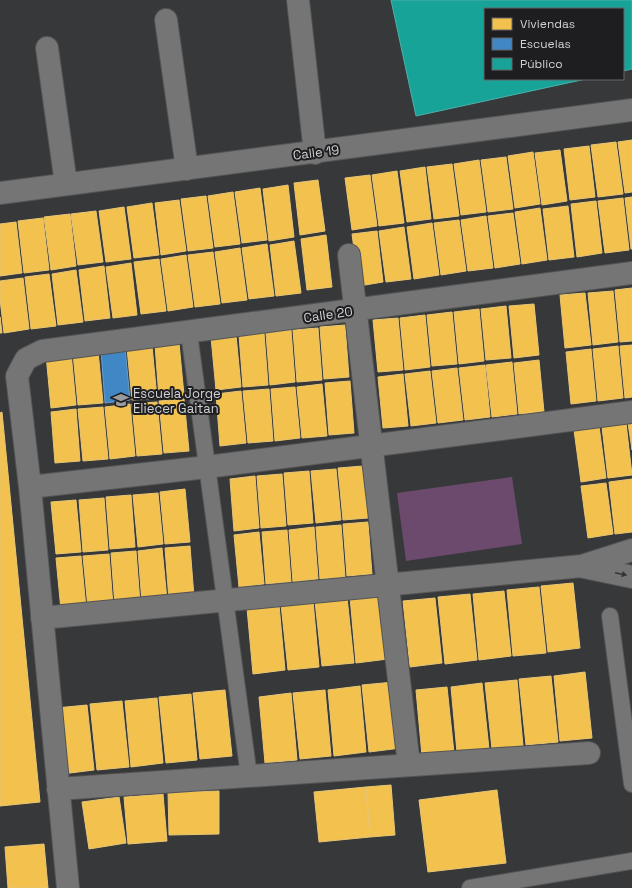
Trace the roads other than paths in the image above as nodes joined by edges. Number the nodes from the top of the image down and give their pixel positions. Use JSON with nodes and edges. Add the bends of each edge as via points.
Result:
{"nodes":[{"id":1,"x":298,"y":0,"type":"edge"},
{"id":2,"x":166,"y":20,"type":"dead end"},
{"id":3,"x":47,"y":48,"type":"dead end"},
{"id":4,"x":632,"y":110,"type":"edge"},
{"id":5,"x":315,"y":153,"type":"junction"},
{"id":6,"x":187,"y":169,"type":"junction"},
{"id":7,"x":66,"y":184,"type":"junction"},
{"id":8,"x":0,"y":193,"type":"edge"},
{"id":9,"x":349,"y":255,"type":"dead end"},
{"id":10,"x":632,"y":273,"type":"edge"},
{"id":11,"x":356,"y":310,"type":"junction"},
{"id":12,"x":189,"y":333,"type":"junction"},
{"id":13,"x":632,"y":412,"type":"edge"},
{"id":14,"x":372,"y":446,"type":"junction"},
{"id":15,"x":207,"y":467,"type":"junction"},
{"id":16,"x":30,"y":488,"type":"junction"},
{"id":17,"x":632,"y":550,"type":"edge"},
{"id":18,"x":582,"y":566,"type":"junction"},
{"id":19,"x":632,"y":577,"type":"edge"},
{"id":20,"x":388,"y":585,"type":"junction"},
{"id":21,"x":225,"y":601,"type":"junction"},
{"id":22,"x":610,"y":616,"type":"dead end"},
{"id":23,"x":42,"y":618,"type":"junction"},
{"id":24,"x":588,"y":753,"type":"dead end"},
{"id":25,"x":408,"y":765,"type":"junction"},
{"id":26,"x":249,"y":776,"type":"junction"},
{"id":27,"x":632,"y":784,"type":"edge"},
{"id":28,"x":58,"y":789,"type":"junction"},
{"id":29,"x":632,"y":862,"type":"edge"},
{"id":30,"x":68,"y":888,"type":"edge"},
{"id":31,"x":470,"y":888,"type":"edge"}],
"edges":[{"from":1,"to":5,"type":"street"},
{"from":2,"to":6,"type":"street"},
{"from":3,"to":7,"type":"street"},
{"from":4,"to":5,"type":"street","name":"Calle 19"},
{"from":5,"to":6,"type":"street","name":"Calle 19"},
{"from":6,"to":7,"type":"street","name":"Calle 19"},
{"from":7,"to":8,"type":"street","name":"Calle 19"},
{"from":9,"to":11,"type":"street"},
{"from":10,"to":11,"type":"street","name":"Calle 20"},
{"from":11,"to":12,"type":"street","name":"Calle 20"},
{"from":11,"to":14,"type":"street"},
{"from":12,"to":15,"type":"lane"},
{"from":12,"to":16,"type":"street","name":"Calle 20","via":[[42,351],[26,359],[17,376]]},
{"from":13,"to":14,"type":"street"},
{"from":14,"to":15,"type":"street"},
{"from":14,"to":20,"type":"street"},
{"from":15,"to":16,"type":"street"},
{"from":15,"to":21,"type":"lane"},
{"from":16,"to":23,"type":"street"},
{"from":17,"to":18,"type":"street"},
{"from":18,"to":19,"type":"street","one_way":true},
{"from":18,"to":20,"type":"street"},
{"from":20,"to":21,"type":"street"},
{"from":20,"to":25,"type":"street"},
{"from":21,"to":23,"type":"street"},
{"from":21,"to":26,"type":"lane"},
{"from":22,"to":27,"type":"lane"},
{"from":23,"to":28,"type":"street"},
{"from":24,"to":25,"type":"street"},
{"from":25,"to":26,"type":"street"},
{"from":26,"to":28,"type":"street"},
{"from":28,"to":30,"type":"street"},
{"from":29,"to":31,"type":"lane"}]}
